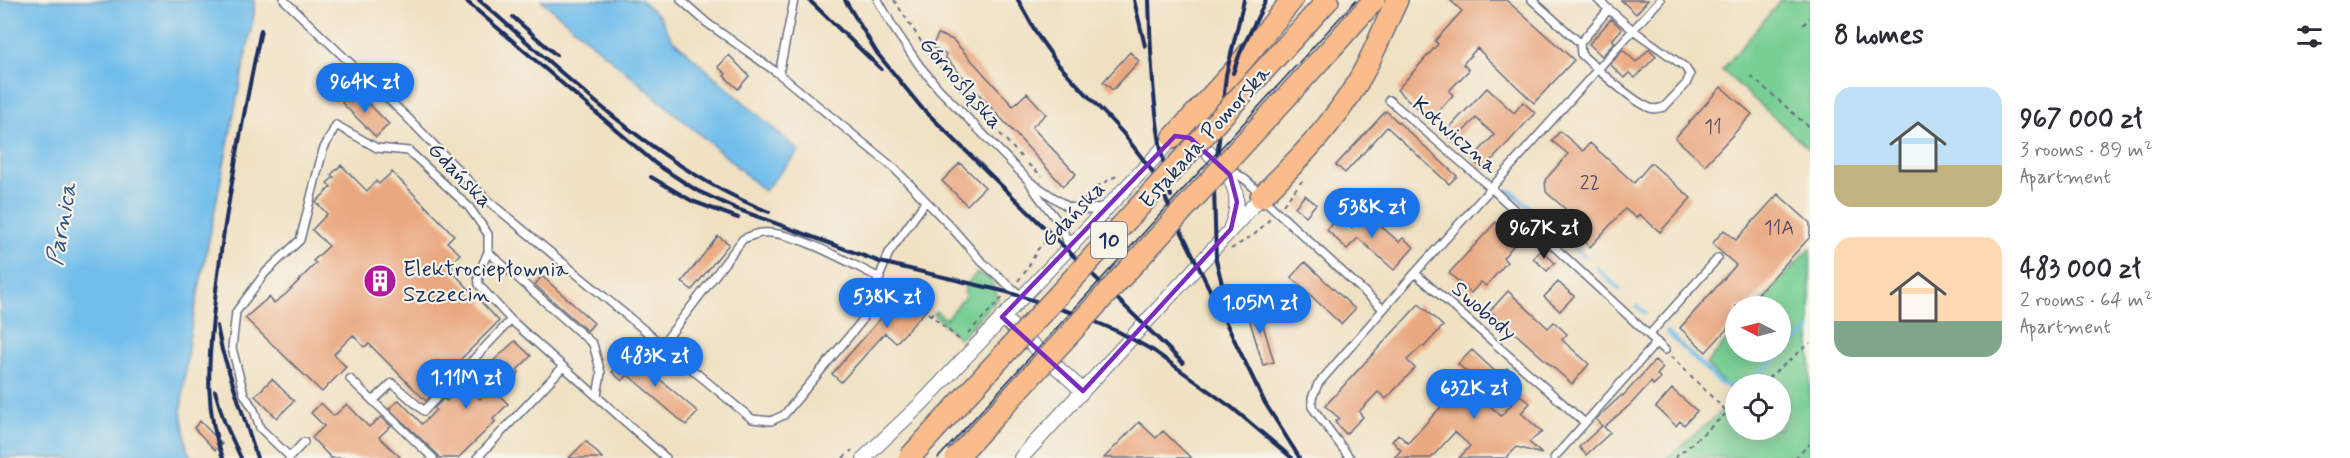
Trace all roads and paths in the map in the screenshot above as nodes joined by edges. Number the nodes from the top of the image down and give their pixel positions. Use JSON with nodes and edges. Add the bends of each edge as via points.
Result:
{"nodes":[{"id":1,"x":284,"y":0,"type":"edge"},
{"id":2,"x":681,"y":0,"type":"edge"},
{"id":3,"x":794,"y":0,"type":"edge"},
{"id":4,"x":878,"y":0,"type":"edge"},
{"id":5,"x":894,"y":0,"type":"edge"},
{"id":6,"x":1292,"y":0,"type":"edge"},
{"id":7,"x":1328,"y":0,"type":"edge"},
{"id":8,"x":1374,"y":0,"type":"edge"},
{"id":9,"x":1397,"y":0,"type":"edge"},
{"id":10,"x":1532,"y":0,"type":"edge"},
{"id":11,"x":1598,"y":0,"type":"edge"},
{"id":12,"x":1660,"y":0,"type":"edge"},
{"id":13,"x":1609,"y":9,"type":"junction"},
{"id":14,"x":1810,"y":18,"type":"edge"},
{"id":15,"x":1803,"y":25,"type":"dead end"},
{"id":16,"x":1633,"y":30,"type":"junction"},
{"id":17,"x":1580,"y":43,"type":"junction"},
{"id":18,"x":1595,"y":72,"type":"junction"},
{"id":19,"x":779,"y":74,"type":"junction"},
{"id":20,"x":1751,"y":76,"type":"dead end"},
{"id":21,"x":1389,"y":100,"type":"dead end"},
{"id":22,"x":1810,"y":128,"type":"edge"},
{"id":23,"x":1174,"y":137,"type":"junction"},
{"id":24,"x":1225,"y":168,"type":"junction"},
{"id":25,"x":1124,"y":171,"type":"dead end"},
{"id":26,"x":1029,"y":181,"type":"junction"},
{"id":27,"x":1047,"y":182,"type":"dead end"},
{"id":28,"x":1491,"y":188,"type":"junction"},
{"id":29,"x":1261,"y":197,"type":"junction"},
{"id":30,"x":926,"y":201,"type":"junction"},
{"id":31,"x":1109,"y":205,"type":"junction"},
{"id":32,"x":1077,"y":208,"type":"junction"},
{"id":33,"x":1271,"y":218,"type":"dead end"},
{"id":34,"x":1061,"y":225,"type":"junction"},
{"id":35,"x":1231,"y":229,"type":"junction"},
{"id":36,"x":1068,"y":248,"type":"junction"},
{"id":37,"x":488,"y":252,"type":"junction"},
{"id":38,"x":1226,"y":254,"type":"dead end"},
{"id":39,"x":1718,"y":258,"type":"dead end"},
{"id":40,"x":1415,"y":273,"type":"junction"},
{"id":41,"x":880,"y":278,"type":"junction"},
{"id":42,"x":1017,"y":291,"type":"junction"},
{"id":43,"x":1383,"y":309,"type":"junction"},
{"id":44,"x":936,"y":310,"type":"dead end"},
{"id":45,"x":1002,"y":317,"type":"junction"},
{"id":46,"x":511,"y":321,"type":"junction"},
{"id":47,"x":968,"y":333,"type":"dead end"},
{"id":48,"x":1648,"y":335,"type":"junction"},
{"id":49,"x":961,"y":342,"type":"dead end"},
{"id":50,"x":1657,"y":342,"type":"junction"},
{"id":51,"x":1810,"y":343,"type":"edge"},
{"id":52,"x":662,"y":345,"type":"junction"},
{"id":53,"x":1805,"y":347,"type":"junction"},
{"id":54,"x":1665,"y":350,"type":"joint"},
{"id":55,"x":1810,"y":352,"type":"edge"},
{"id":56,"x":563,"y":367,"type":"junction"},
{"id":57,"x":1773,"y":374,"type":"edge"},
{"id":58,"x":350,"y":379,"type":"dead end"},
{"id":59,"x":1083,"y":390,"type":"junction"},
{"id":60,"x":597,"y":396,"type":"junction"},
{"id":61,"x":373,"y":401,"type":"junction"},
{"id":62,"x":1725,"y":410,"type":"edge"},
{"id":63,"x":1725,"y":414,"type":"edge"},
{"id":64,"x":1585,"y":423,"type":"junction"},
{"id":65,"x":304,"y":441,"type":"dead end"},
{"id":66,"x":1810,"y":444,"type":"edge"},
{"id":67,"x":858,"y":454,"type":"edge"},
{"id":68,"x":290,"y":457,"type":"edge"},
{"id":69,"x":433,"y":458,"type":"edge"},
{"id":70,"x":477,"y":458,"type":"edge"},
{"id":71,"x":666,"y":458,"type":"edge"},
{"id":72,"x":843,"y":458,"type":"edge"},
{"id":73,"x":909,"y":458,"type":"edge"},
{"id":74,"x":956,"y":458,"type":"edge"},
{"id":75,"x":1021,"y":458,"type":"edge"},
{"id":76,"x":1350,"y":458,"type":"edge"},
{"id":77,"x":1554,"y":458,"type":"edge"},
{"id":78,"x":1675,"y":458,"type":"edge"},
{"id":79,"x":1796,"y":458,"type":"edge"}],
"edges":[{"from":1,"to":52,"type":"lane","via":[[487,200]]},
{"from":2,"to":19,"type":"lane"},
{"from":3,"to":19,"type":"lane"},
{"from":4,"to":26,"type":"lane","name":"Górnośląska","via":[[939,89]]},
{"from":5,"to":27,"type":"path","via":[[932,58]]},
{"from":6,"to":23,"type":"main road"},
{"from":7,"to":73,"type":"main road","name":"Estakada Pomorska","number":"10","bridge":true},
{"from":8,"to":74,"type":"main road","name":"Estakada Pomorska","number":"10","bridge":true},
{"from":9,"to":29,"type":"main road","via":[[1374,54],[1348,98],[1319,137]]},
{"from":10,"to":17,"type":"lane"},
{"from":11,"to":13,"type":"lane"},
{"from":12,"to":16,"type":"lane"},
{"from":13,"to":16,"type":"lane"},
{"from":13,"to":17,"type":"lane"},
{"from":14,"to":15,"type":"path"},
{"from":16,"to":18,"type":"lane"},
{"from":16,"to":18,"type":"lane","via":[[1685,67],[1690,75],[1686,84],[1664,107],[1650,108]]},
{"from":17,"to":18,"type":"lane","via":[[1581,54]]},
{"from":18,"to":28,"type":"lane"},
{"from":19,"to":30,"type":"lane","via":[[895,169]]},
{"from":20,"to":22,"type":"path"},
{"from":21,"to":28,"type":"lane","name":"Kotwiczna"},
{"from":23,"to":24,"type":"street","via":[[1197,141]]},
{"from":23,"to":31,"type":"street","name":"Gdańska"},
{"from":24,"to":29,"type":"lane","via":[[1242,176]]},
{"from":24,"to":35,"type":"street","via":[[1236,192]]},
{"from":25,"to":32,"type":"path","via":[[1098,186]]},
{"from":26,"to":32,"type":"lane","name":"Górnośląska","via":[[1068,207]]},
{"from":26,"to":34,"type":"lane","name":"Górnośląska","via":[[1037,198]]},
{"from":28,"to":40,"type":"lane"},
{"from":28,"to":48,"type":"lane","name":"Kotwiczna"},
{"from":29,"to":35,"type":"street"},
{"from":29,"to":43,"type":"lane"},
{"from":30,"to":41,"type":"lane","via":[[889,253]]},
{"from":30,"to":42,"type":"lane","via":[[981,261]]},
{"from":31,"to":32,"type":"lane","name":"Górnośląska","via":[[1090,210]]},
{"from":31,"to":36,"type":"street","name":"Gdańska"},
{"from":33,"to":38,"type":"path"},
{"from":34,"to":36,"type":"lane","name":"Górnośląska"},
{"from":34,"to":42,"type":"path","via":[[1038,249]]},
{"from":35,"to":59,"type":"street"},
{"from":36,"to":42,"type":"street","name":"Gdańska"},
{"from":37,"to":46,"type":"lane","via":[[478,275],[479,285]]},
{"from":37,"to":60,"type":"lane","via":[[592,344],[601,373]]},
{"from":37,"to":68,"type":"lane","name":"Gdańska","via":[[488,234],[469,207],[409,151],[377,148],[336,125],[323,150],[300,240],[266,272],[236,312],[232,348],[244,394],[260,428]]},
{"from":39,"to":48,"type":"lane"},
{"from":40,"to":43,"type":"lane"},
{"from":40,"to":64,"type":"lane","name":"Swobody"},
{"from":41,"to":52,"type":"lane","via":[[801,240],[761,233],[743,239]]},
{"from":41,"to":52,"type":"lane","via":[[861,322],[784,415],[771,421],[752,419]]},
{"from":42,"to":45,"type":"street","name":"Gdańska"},
{"from":42,"to":47,"type":"path"},
{"from":43,"to":76,"type":"lane","via":[[1318,384],[1312,398],[1312,407]]},
{"from":44,"to":49,"type":"path","via":[[929,314]]},
{"from":45,"to":59,"type":"street"},
{"from":45,"to":67,"type":"street","name":"Gdańska","via":[[921,404]]},
{"from":46,"to":56,"type":"lane"},
{"from":46,"to":61,"type":"lane","via":[[424,411],[392,383]]},
{"from":48,"to":50,"type":"lane","name":"Kotwiczna"},
{"from":50,"to":54,"type":"lane","name":"Kotwiczna"},
{"from":50,"to":64,"type":"lane"},
{"from":51,"to":53,"type":"path"},
{"from":53,"to":55,"type":"path"},
{"from":53,"to":57,"type":"path"},
{"from":54,"to":62,"type":"path"},
{"from":56,"to":60,"type":"lane"},
{"from":56,"to":70,"type":"lane"},
{"from":58,"to":61,"type":"lane"},
{"from":59,"to":75,"type":"street"},
{"from":60,"to":71,"type":"lane"},
{"from":61,"to":69,"type":"lane"},
{"from":63,"to":78,"type":"path"},
{"from":64,"to":77,"type":"lane"},
{"from":65,"to":68,"type":"lane"},
{"from":66,"to":79,"type":"path"},
{"from":67,"to":72,"type":"path"}]}
